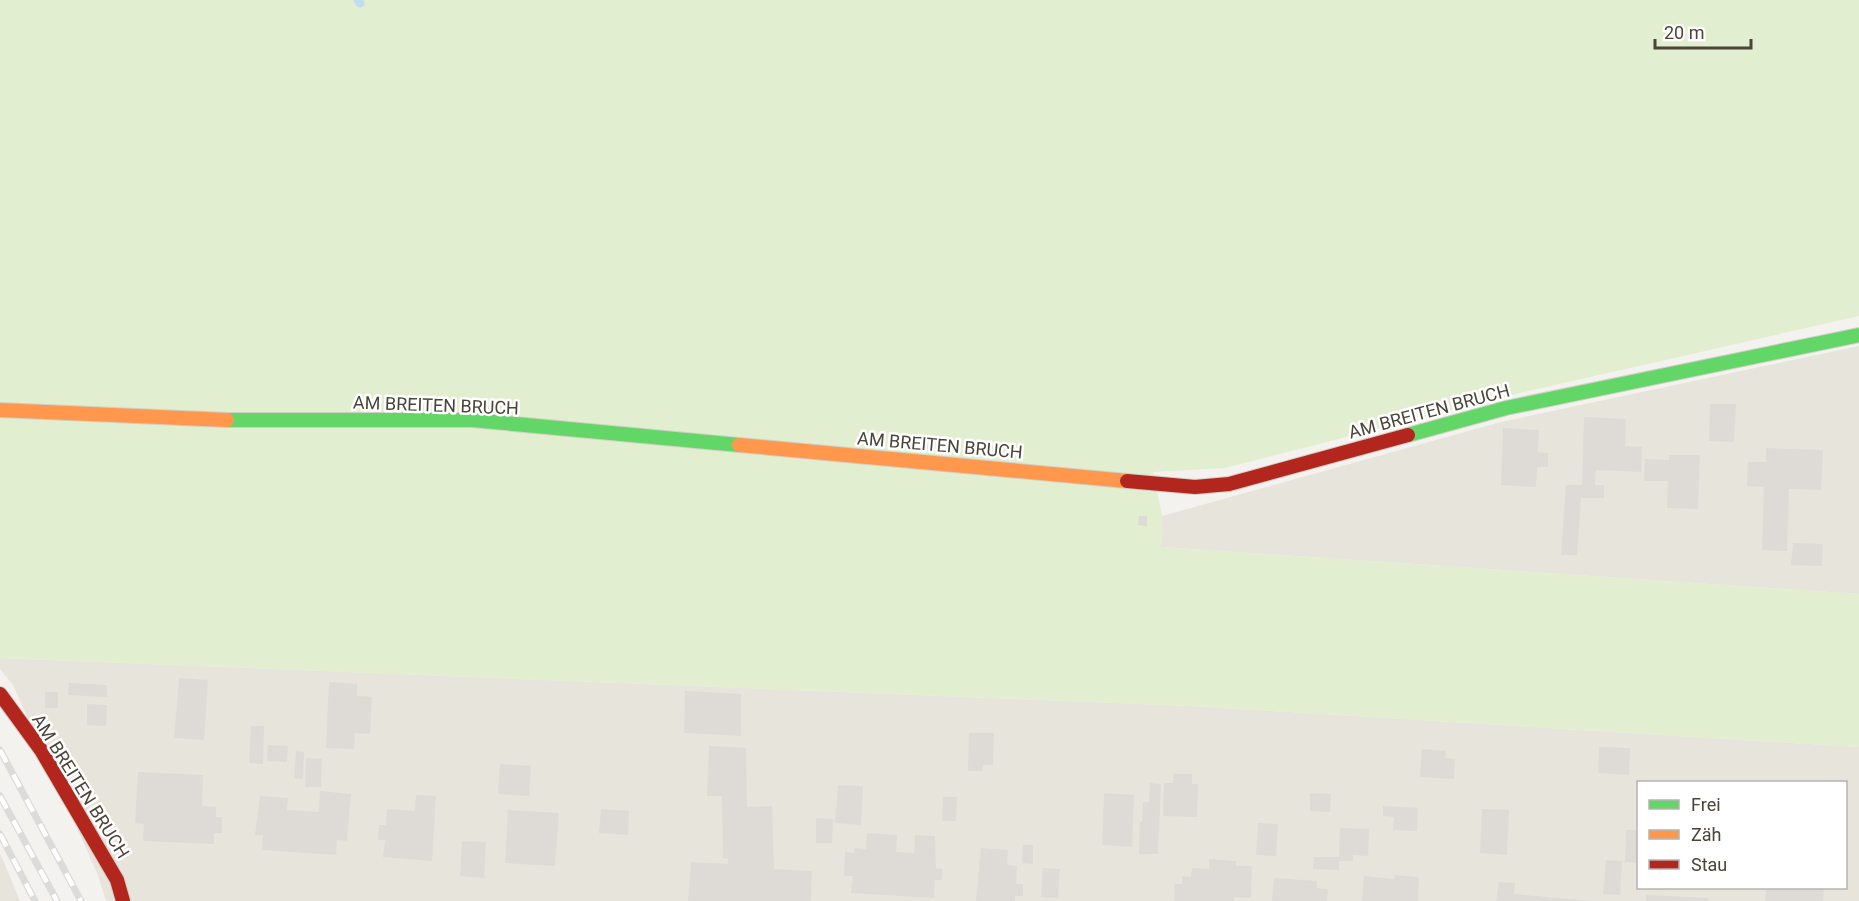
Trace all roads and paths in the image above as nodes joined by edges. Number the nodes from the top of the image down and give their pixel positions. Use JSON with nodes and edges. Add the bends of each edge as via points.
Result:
{"nodes":[{"id":1,"x":1859,"y":335,"type":"edge"},
{"id":2,"x":0,"y":410,"type":"edge"},
{"id":3,"x":0,"y":694,"type":"edge"},
{"id":4,"x":123,"y":901,"type":"edge"}],
"edges":[{"from":1,"to":2,"type":"street","name":"AM BREITEN BRUCH","via":[[1506,408],[1229,484],[1195,487],[472,420],[193,420]]},
{"from":3,"to":4,"type":"street","name":"AM BREITEN BRUCH","via":[[41,750],[117,880]]}]}
